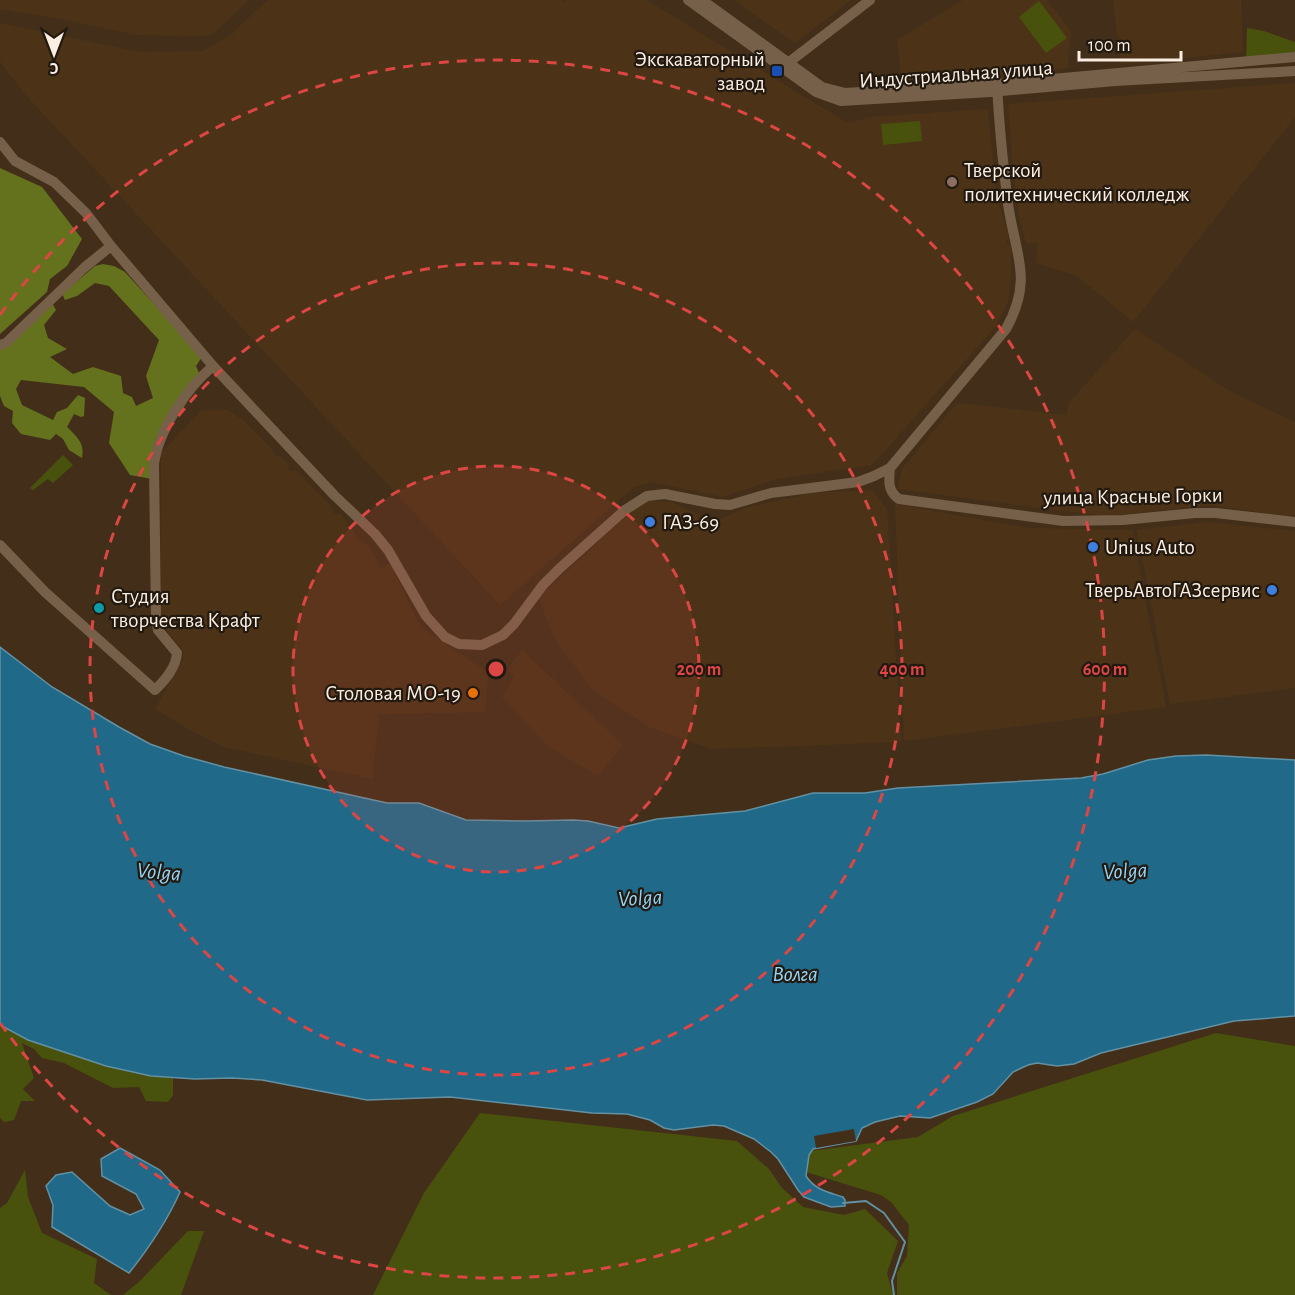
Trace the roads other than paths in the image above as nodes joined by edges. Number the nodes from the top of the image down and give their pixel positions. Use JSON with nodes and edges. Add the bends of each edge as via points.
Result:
{"nodes":[{"id":1,"x":688,"y":0,"type":"edge"},
{"id":2,"x":702,"y":0,"type":"edge"},
{"id":3,"x":870,"y":0,"type":"edge"},
{"id":4,"x":1295,"y":57,"type":"edge"},
{"id":5,"x":785,"y":65,"type":"junction"},
{"id":6,"x":1295,"y":71,"type":"edge"},
{"id":7,"x":997,"y":87,"type":"junction"},
{"id":8,"x":0,"y":142,"type":"edge"},
{"id":9,"x":111,"y":246,"type":"junction"},
{"id":10,"x":0,"y":345,"type":"edge"},
{"id":11,"x":213,"y":366,"type":"junction"},
{"id":12,"x":890,"y":468,"type":"junction"},
{"id":13,"x":1295,"y":522,"type":"edge"},
{"id":14,"x":0,"y":545,"type":"edge"}],
"edges":[{"from":1,"to":5,"type":"street","name":"Индустриальная улица"},
{"from":2,"to":5,"type":"street","name":"Индустриальная улица"},
{"from":3,"to":5,"type":"street"},
{"from":4,"to":7,"type":"street","name":"Индустриальная улица"},
{"from":5,"to":7,"type":"street","name":"Индустриальная улица","via":[[822,87],[845,93]]},
{"from":6,"to":7,"type":"street","name":"Индустриальная улица"},
{"from":7,"to":12,"type":"street","via":[[1009,208],[1022,270],[1017,307],[1006,329]]},
{"from":8,"to":9,"type":"street","via":[[15,161],[54,182],[86,213]]},
{"from":9,"to":10,"type":"street"},
{"from":9,"to":11,"type":"street"},
{"from":11,"to":12,"type":"street","via":[[375,534],[426,616],[445,637],[459,644],[482,645],[503,635],[560,568],[625,510],[647,496],[665,494],[730,505],[771,493],[858,482]]},
{"from":11,"to":14,"type":"street","via":[[189,389],[156,453],[156,620],[158,630],[177,653],[177,660],[155,690],[45,592]]},
{"from":12,"to":13,"type":"street","name":"улица Красные Горки","via":[[890,486],[898,499],[1045,520],[1123,520],[1216,513]]}]}
